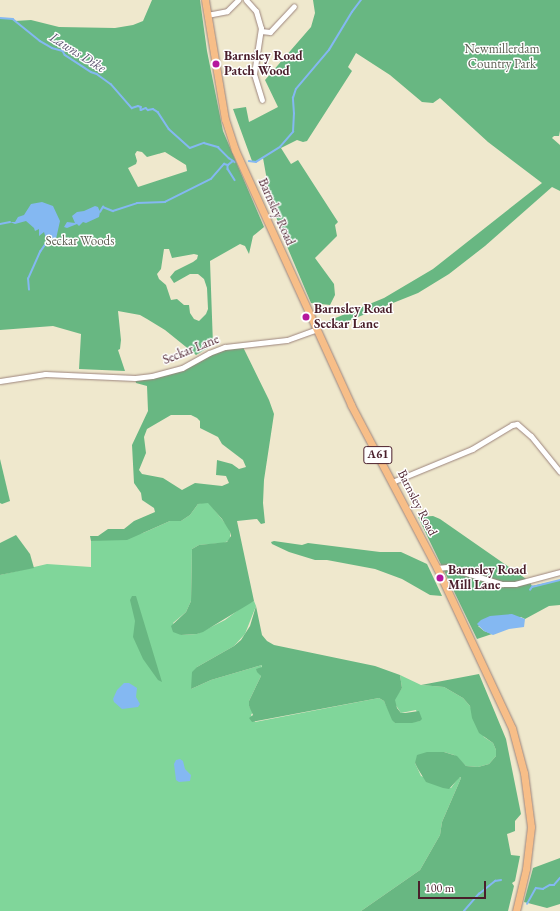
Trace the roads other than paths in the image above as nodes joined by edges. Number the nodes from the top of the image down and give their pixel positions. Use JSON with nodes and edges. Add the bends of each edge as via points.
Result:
{"nodes":[{"id":1,"x":205,"y":0,"type":"edge"},
{"id":2,"x":238,"y":0,"type":"edge"},
{"id":3,"x":246,"y":0,"type":"edge"},
{"id":4,"x":294,"y":6,"type":"dead end"},
{"id":5,"x":207,"y":14,"type":"junction"},
{"id":6,"x":261,"y":31,"type":"junction"},
{"id":7,"x":262,"y":100,"type":"dead end"},
{"id":8,"x":317,"y":329,"type":"junction"},
{"id":9,"x":0,"y":380,"type":"edge"},
{"id":10,"x":560,"y":472,"type":"edge"},
{"id":11,"x":392,"y":482,"type":"junction"},
{"id":12,"x":437,"y":568,"type":"junction"},
{"id":13,"x":560,"y":572,"type":"edge"},
{"id":14,"x":516,"y":911,"type":"edge"}],
"edges":[{"from":1,"to":5,"type":"main road","name":"Barnsley Road","number":"A61"},
{"from":2,"to":5,"type":"street","via":[[230,9]]},
{"from":3,"to":6,"type":"street","via":[[257,13]]},
{"from":4,"to":6,"type":"street","via":[[270,32]]},
{"from":5,"to":8,"type":"main road","name":"Barnsley Road","number":"A61","via":[[229,134]]},
{"from":6,"to":7,"type":"street","via":[[254,74]]},
{"from":8,"to":9,"type":"street","name":"Seckar Lane","via":[[287,340],[225,347],[182,368],[152,376],[135,378],[45,374]]},
{"from":8,"to":11,"type":"main road","name":"Barnsley Road","number":"A61","via":[[351,405]]},
{"from":10,"to":11,"type":"street","via":[[531,436],[517,424],[472,449]]},
{"from":11,"to":12,"type":"main road","name":"Barnsley Road","number":"A61"},
{"from":12,"to":13,"type":"street","via":[[448,567],[502,584],[515,584]]},
{"from":12,"to":14,"type":"main road","name":"Barnsley Road","number":"A61","via":[[512,728],[524,773],[532,827]]}]}
